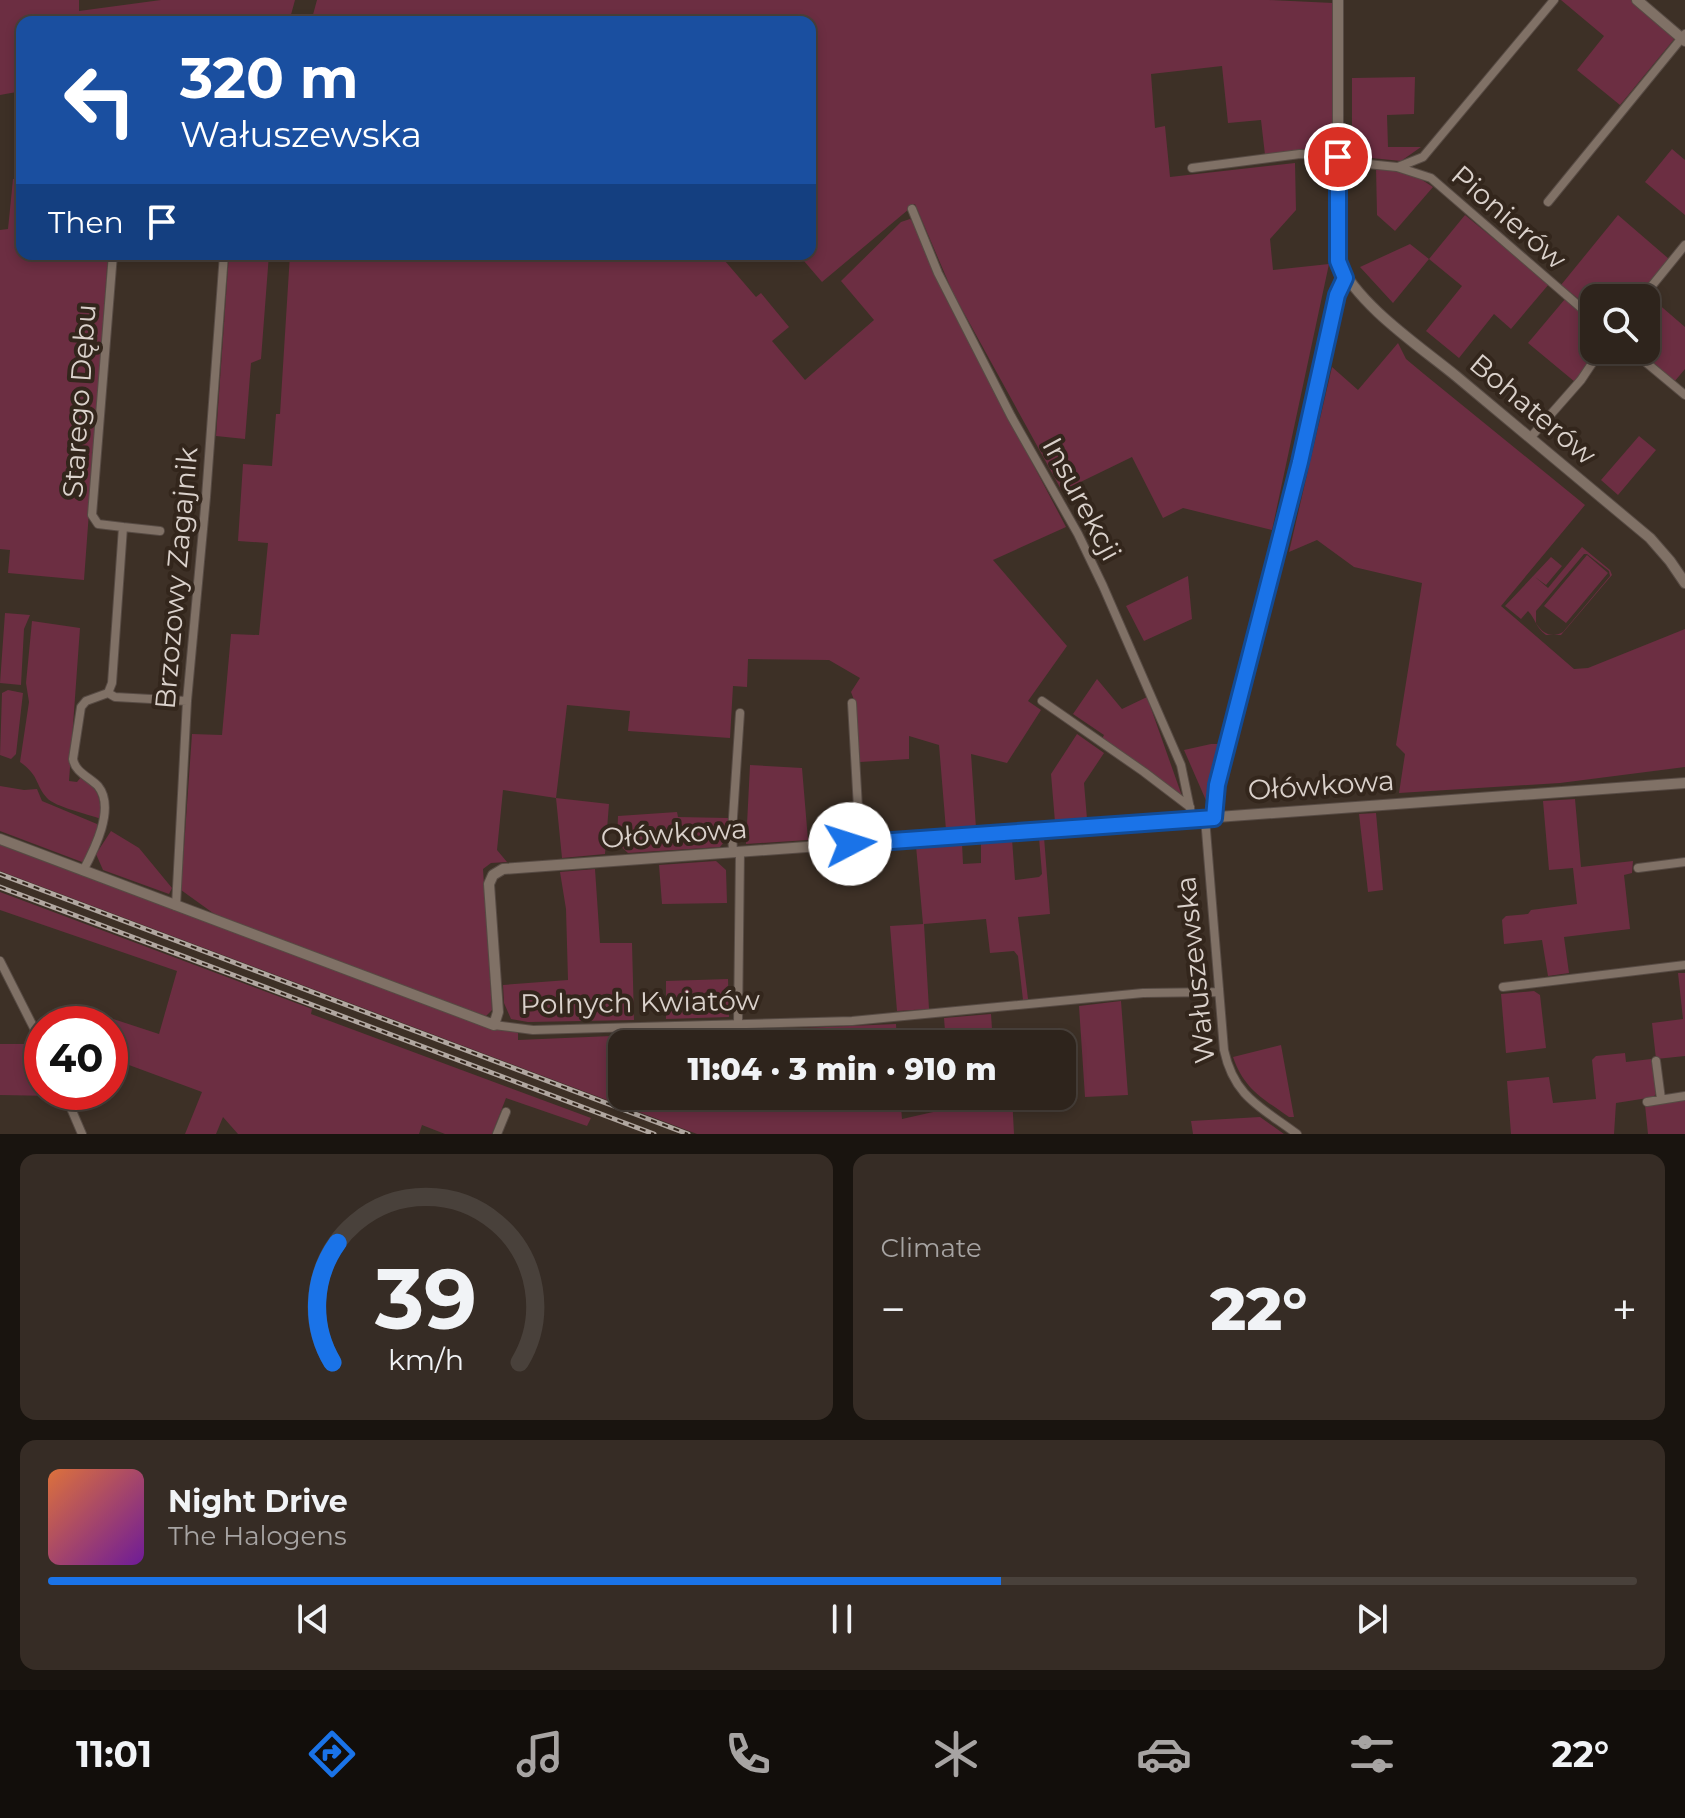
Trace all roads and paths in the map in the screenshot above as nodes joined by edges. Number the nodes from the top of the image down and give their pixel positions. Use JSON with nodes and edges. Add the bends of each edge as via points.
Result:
{"nodes":[{"id":1,"x":1338,"y":0,"type":"edge"},
{"id":2,"x":1554,"y":0,"type":"edge"},
{"id":3,"x":1637,"y":0,"type":"edge"},
{"id":4,"x":1684,"y":37,"type":"edge"},
{"id":5,"x":1338,"y":159,"type":"junction"},
{"id":6,"x":1397,"y":167,"type":"junction"},
{"id":7,"x":1192,"y":168,"type":"dead end"},
{"id":8,"x":1548,"y":202,"type":"dead end"},
{"id":9,"x":912,"y":209,"type":"dead end"},
{"id":10,"x":1685,"y":245,"type":"edge"},
{"id":11,"x":113,"y":260,"type":"edge"},
{"id":12,"x":224,"y":260,"type":"edge"},
{"id":13,"x":1345,"y":278,"type":"junction"},
{"id":14,"x":1653,"y":284,"type":"edge"},
{"id":15,"x":1580,"y":307,"type":"edge"},
{"id":16,"x":1592,"y":364,"type":"edge"},
{"id":17,"x":1648,"y":364,"type":"edge"},
{"id":18,"x":1685,"y":395,"type":"edge"},
{"id":19,"x":1530,"y":438,"type":"junction"},
{"id":20,"x":123,"y":527,"type":"junction"},
{"id":21,"x":160,"y":531,"type":"dead end"},
{"id":22,"x":1685,"y":582,"type":"edge"},
{"id":23,"x":108,"y":693,"type":"junction"},
{"id":24,"x":187,"y":701,"type":"junction"},
{"id":25,"x":1042,"y":701,"type":"dead end"},
{"id":26,"x":852,"y":703,"type":"dead end"},
{"id":27,"x":740,"y":713,"type":"dead end"},
{"id":28,"x":1685,"y":783,"type":"edge"},
{"id":29,"x":1191,"y":813,"type":"junction"},
{"id":30,"x":1210,"y":818,"type":"junction"},
{"id":31,"x":0,"y":839,"type":"edge"},
{"id":32,"x":860,"y":843,"type":"junction"},
{"id":33,"x":736,"y":852,"type":"junction"},
{"id":34,"x":1685,"y":862,"type":"edge"},
{"id":35,"x":1638,"y":868,"type":"dead end"},
{"id":36,"x":83,"y":871,"type":"junction"},
{"id":37,"x":176,"y":906,"type":"junction"},
{"id":38,"x":0,"y":961,"type":"edge"},
{"id":39,"x":1685,"y":965,"type":"edge"},
{"id":40,"x":4,"y":975,"type":"edge"},
{"id":41,"x":1503,"y":987,"type":"dead end"},
{"id":42,"x":1218,"y":992,"type":"junction"},
{"id":43,"x":24,"y":1011,"type":"edge"},
{"id":44,"x":738,"y":1024,"type":"junction"},
{"id":45,"x":494,"y":1025,"type":"junction"},
{"id":46,"x":1656,"y":1061,"type":"dead end"},
{"id":47,"x":1685,"y":1096,"type":"edge"},
{"id":48,"x":1661,"y":1099,"type":"junction"},
{"id":49,"x":1647,"y":1102,"type":"dead end"},
{"id":50,"x":72,"y":1110,"type":"edge"},
{"id":51,"x":506,"y":1112,"type":"dead end"},
{"id":52,"x":82,"y":1134,"type":"edge"},
{"id":53,"x":497,"y":1134,"type":"edge"},
{"id":54,"x":1297,"y":1134,"type":"edge"}],
"edges":[{"from":1,"to":5,"type":"street","name":"Wałuszewska"},
{"from":2,"to":6,"type":"street","via":[[1423,157]]},
{"from":3,"to":4,"type":"street"},
{"from":4,"to":8,"type":"street"},
{"from":5,"to":6,"type":"street","name":"Pionierów"},
{"from":5,"to":7,"type":"street","name":"Pionierów","via":[[1300,154]]},
{"from":5,"to":13,"type":"street","name":"Wałuszewska","via":[[1338,261]]},
{"from":6,"to":15,"type":"street","name":"Pionierów","via":[[1431,178]]},
{"from":9,"to":29,"type":"street","name":"Insurekcji","via":[[938,273],[1116,614],[1181,765]]},
{"from":10,"to":14,"type":"street"},
{"from":11,"to":20,"type":"street","name":"Starego Dębu","via":[[92,515],[98,524]]},
{"from":12,"to":24,"type":"street","name":"Brzozowy Zagajnik"},
{"from":13,"to":19,"type":"street","name":"Bohaterów"},
{"from":13,"to":30,"type":"street","name":"Wałuszewska"},
{"from":16,"to":19,"type":"street"},
{"from":17,"to":18,"type":"street"},
{"from":19,"to":22,"type":"street","name":"Bohaterów","via":[[1650,538]]},
{"from":20,"to":21,"type":"street","name":"Starego Dębu"},
{"from":20,"to":23,"type":"street"},
{"from":23,"to":24,"type":"street"},
{"from":23,"to":36,"type":"street","via":[[86,701],[78,714],[74,766],[101,792],[104,811],[104,825]]},
{"from":24,"to":37,"type":"street","name":"Brzozowy Zagajnik"},
{"from":25,"to":29,"type":"street","via":[[1152,777]]},
{"from":26,"to":32,"type":"street"},
{"from":27,"to":33,"type":"street","via":[[732,832]]},
{"from":28,"to":30,"type":"street","name":"Ołówkowa"},
{"from":29,"to":30,"type":"street","name":"Ołówkowa"},
{"from":29,"to":32,"type":"street","name":"Ołówkowa"},
{"from":30,"to":42,"type":"street","name":"Wałuszewska"},
{"from":31,"to":36,"type":"street","name":"Polnych Kwiatów"},
{"from":32,"to":33,"type":"street","name":"Ołówkowa"},
{"from":33,"to":44,"type":"street"},
{"from":33,"to":45,"type":"street","name":"Ołówkowa","via":[[503,869],[493,875],[489,884],[498,1012]]},
{"from":34,"to":35,"type":"street"},
{"from":36,"to":37,"type":"street","name":"Polnych Kwiatów"},
{"from":37,"to":45,"type":"street","name":"Polnych Kwiatów"},
{"from":38,"to":40,"type":"street"},
{"from":39,"to":41,"type":"street"},
{"from":40,"to":43,"type":"street"},
{"from":42,"to":44,"type":"street","name":"Polnych Kwiatów","via":[[1143,993],[852,1021]]},
{"from":42,"to":54,"type":"street","name":"Wałuszewska","via":[[1232,1079]]},
{"from":44,"to":45,"type":"street","name":"Polnych Kwiatów","via":[[533,1030]]},
{"from":46,"to":48,"type":"street"},
{"from":47,"to":48,"type":"street"},
{"from":48,"to":49,"type":"street"},
{"from":50,"to":52,"type":"street"},
{"from":51,"to":53,"type":"street"}]}
